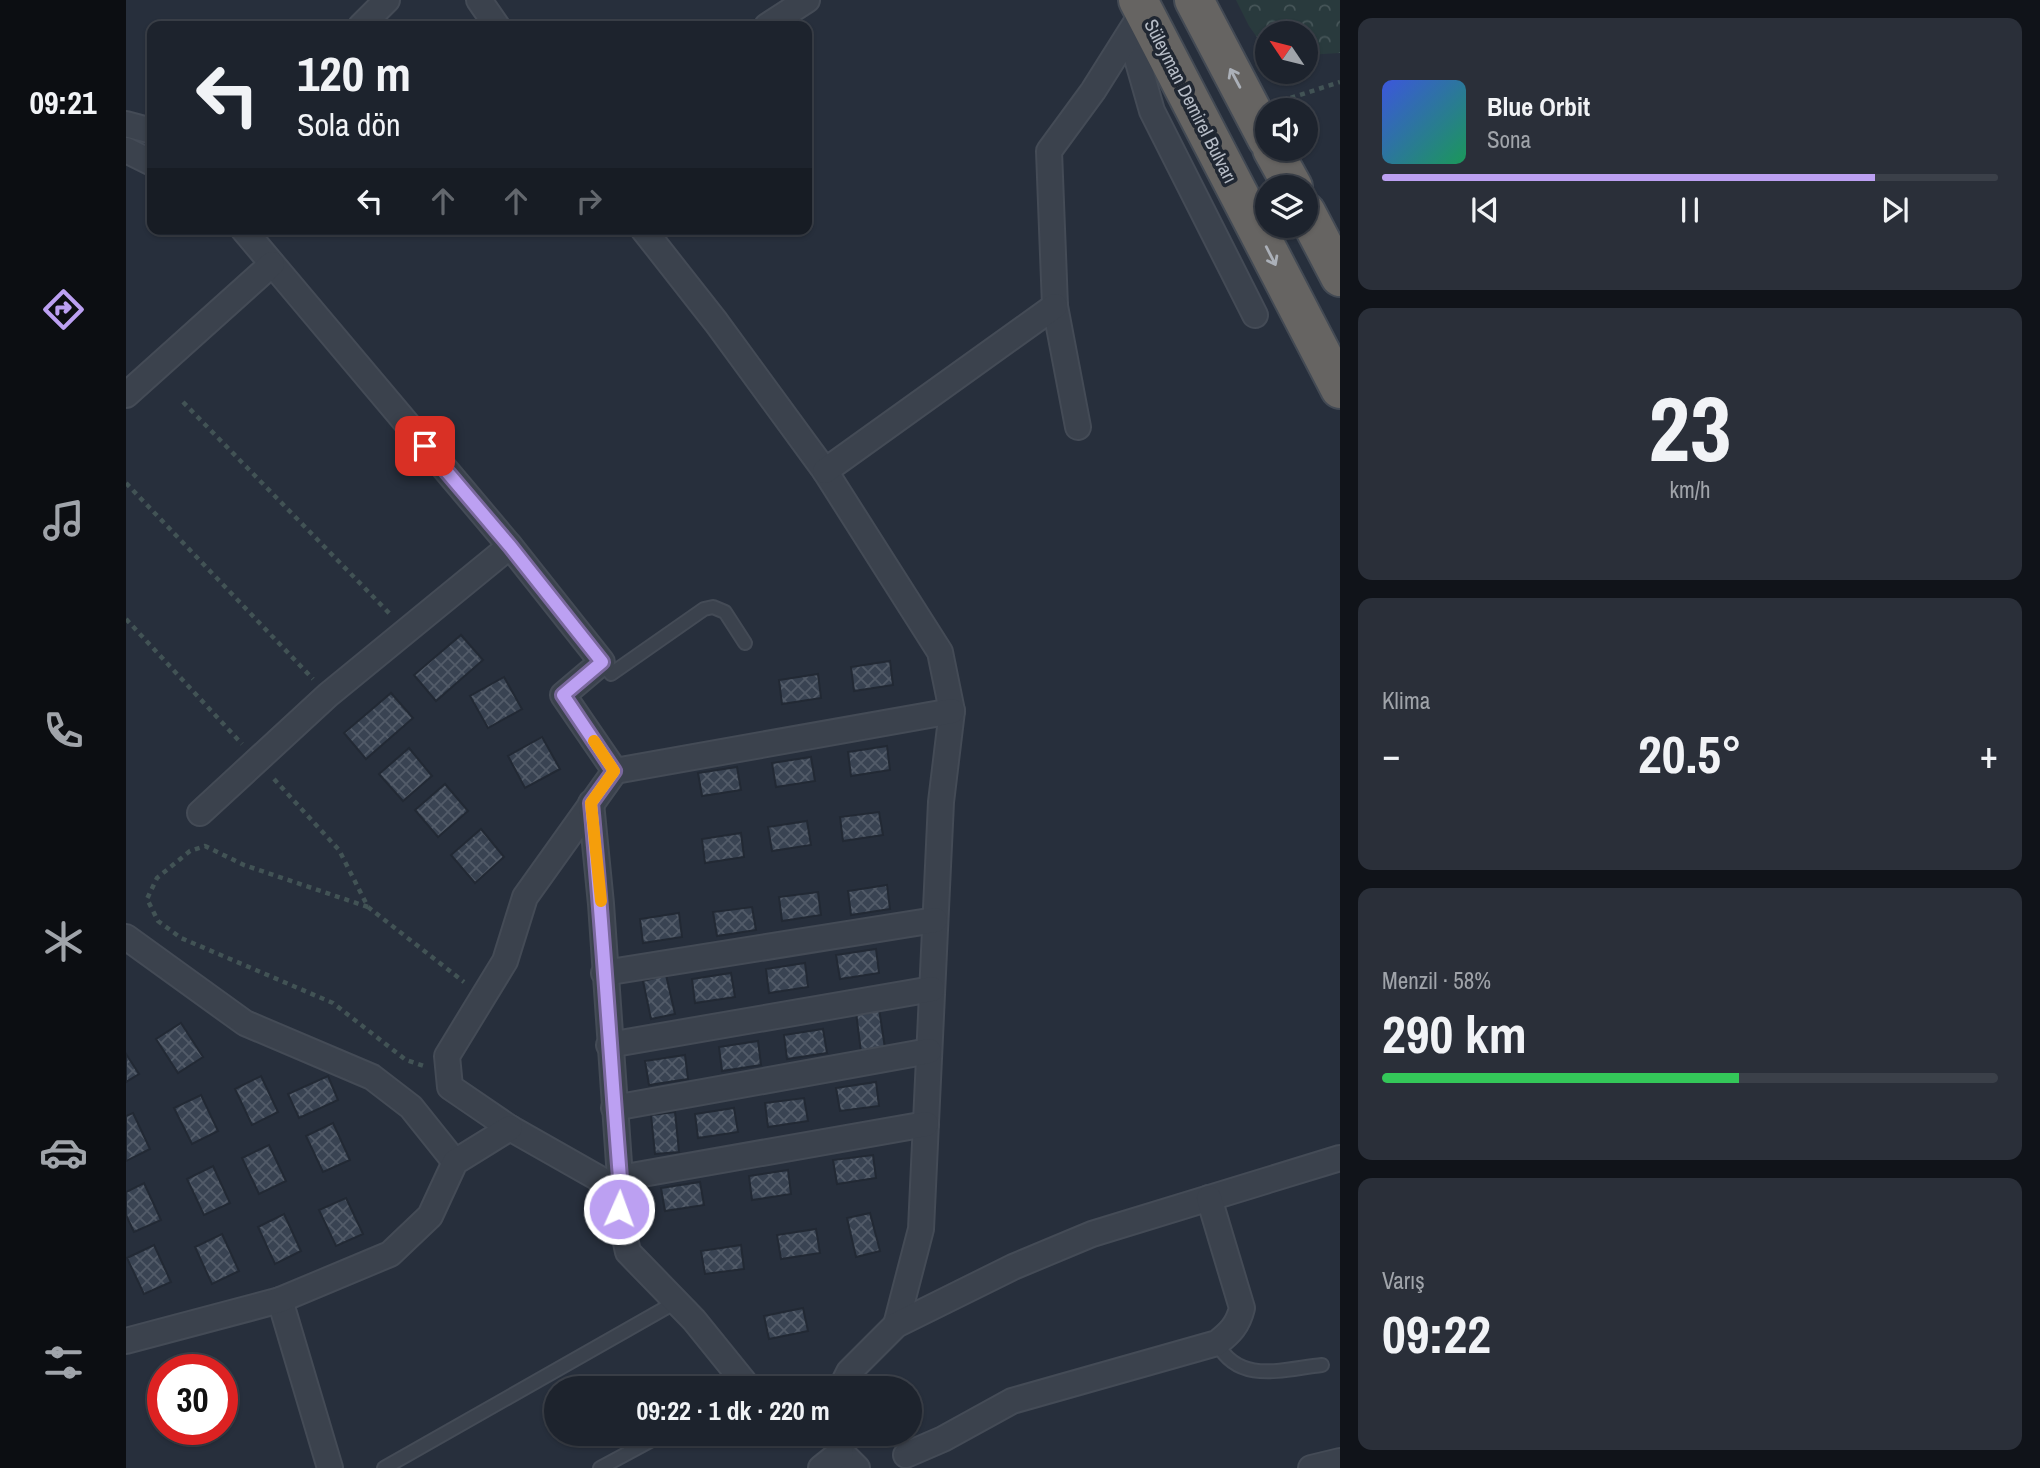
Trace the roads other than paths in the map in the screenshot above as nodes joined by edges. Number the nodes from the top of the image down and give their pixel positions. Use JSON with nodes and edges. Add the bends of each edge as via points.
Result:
{"nodes":[{"id":1,"x":387,"y":0,"type":"edge"},
{"id":2,"x":480,"y":0,"type":"edge"},
{"id":3,"x":807,"y":0,"type":"edge"},
{"id":4,"x":1194,"y":0,"type":"edge"},
{"id":5,"x":1137,"y":15,"type":"edge"},
{"id":6,"x":366,"y":21,"type":"edge"},
{"id":7,"x":494,"y":21,"type":"edge"},
{"id":8,"x":775,"y":21,"type":"edge"},
{"id":9,"x":1255,"y":98,"type":"edge"},
{"id":10,"x":126,"y":124,"type":"edge"},
{"id":11,"x":147,"y":130,"type":"edge"},
{"id":12,"x":126,"y":150,"type":"edge"},
{"id":13,"x":147,"y":160,"type":"edge"},
{"id":14,"x":248,"y":235,"type":"edge"},
{"id":15,"x":648,"y":235,"type":"edge"},
{"id":16,"x":1318,"y":235,"type":"edge"},
{"id":17,"x":272,"y":264,"type":"junction"},
{"id":18,"x":1340,"y":277,"type":"edge"},
{"id":19,"x":1055,"y":306,"type":"junction"},
{"id":20,"x":1255,"y":315,"type":"dead end"},
{"id":21,"x":1340,"y":389,"type":"edge"},
{"id":22,"x":126,"y":395,"type":"edge"},
{"id":23,"x":1078,"y":428,"type":"dead end"},
{"id":24,"x":825,"y":471,"type":"junction"},
{"id":25,"x":510,"y":546,"type":"junction"},
{"id":26,"x":745,"y":643,"type":"dead end"},
{"id":27,"x":602,"y":662,"type":"junction"},
{"id":28,"x":952,"y":710,"type":"junction"},
{"id":29,"x":614,"y":771,"type":"junction"},
{"id":30,"x":591,"y":803,"type":"junction"},
{"id":31,"x":200,"y":813,"type":"dead end"},
{"id":32,"x":935,"y":920,"type":"junction"},
{"id":33,"x":126,"y":937,"type":"edge"},
{"id":34,"x":604,"y":973,"type":"junction"},
{"id":35,"x":932,"y":989,"type":"junction"},
{"id":36,"x":610,"y":1045,"type":"junction"},
{"id":37,"x":929,"y":1051,"type":"junction"},
{"id":38,"x":614,"y":1108,"type":"junction"},
{"id":39,"x":926,"y":1124,"type":"junction"},
{"id":40,"x":510,"y":1128,"type":"junction"},
{"id":41,"x":1340,"y":1158,"type":"edge"},
{"id":42,"x":455,"y":1162,"type":"junction"},
{"id":43,"x":617,"y":1182,"type":"junction"},
{"id":44,"x":1209,"y":1198,"type":"junction"},
{"id":45,"x":281,"y":1300,"type":"junction"},
{"id":46,"x":676,"y":1302,"type":"junction"},
{"id":47,"x":896,"y":1325,"type":"junction"},
{"id":48,"x":126,"y":1341,"type":"edge"},
{"id":49,"x":1217,"y":1343,"type":"junction"},
{"id":50,"x":1322,"y":1364,"type":"dead end"},
{"id":51,"x":739,"y":1376,"type":"edge"},
{"id":52,"x":847,"y":1376,"type":"edge"},
{"id":53,"x":641,"y":1446,"type":"edge"},
{"id":54,"x":845,"y":1451,"type":"edge"},
{"id":55,"x":906,"y":1455,"type":"dead end"},
{"id":56,"x":1340,"y":1461,"type":"edge"},
{"id":57,"x":330,"y":1468,"type":"edge"},
{"id":58,"x":384,"y":1468,"type":"edge"},
{"id":59,"x":600,"y":1468,"type":"edge"},
{"id":60,"x":821,"y":1468,"type":"edge"},
{"id":61,"x":1311,"y":1468,"type":"edge"}],
"edges":[{"from":1,"to":6,"type":"street"},
{"from":2,"to":7,"type":"street"},
{"from":3,"to":8,"type":"street"},
{"from":9,"to":4,"type":"highway","one_way":true},
{"from":5,"to":19,"type":"street","via":[[1093,91],[1049,152]]},
{"from":5,"to":20,"type":"street","via":[[1152,111]]},
{"from":5,"to":21,"type":"highway","name":"Süleyman Demirel Bulvarı","one_way":true},
{"from":10,"to":11,"type":"street"},
{"from":12,"to":13,"type":"street"},
{"from":14,"to":17,"type":"street"},
{"from":15,"to":24,"type":"street"},
{"from":16,"to":18,"type":"highway"},
{"from":17,"to":22,"type":"street"},
{"from":17,"to":25,"type":"street"},
{"from":19,"to":23,"type":"street"},
{"from":19,"to":24,"type":"street"},
{"from":24,"to":28,"type":"street","via":[[940,652]]},
{"from":25,"to":27,"type":"street"},
{"from":25,"to":31,"type":"street","via":[[328,695]]},
{"from":26,"to":27,"type":"lane","via":[[724,612],[704,608],[611,674]]},
{"from":27,"to":29,"type":"street","via":[[563,695]]},
{"from":28,"to":29,"type":"street"},
{"from":28,"to":32,"type":"street","via":[[941,802]]},
{"from":29,"to":30,"type":"street"},
{"from":30,"to":34,"type":"street"},
{"from":30,"to":40,"type":"street","via":[[525,897],[505,961],[447,1056],[450,1087]]},
{"from":32,"to":34,"type":"street"},
{"from":32,"to":35,"type":"street"},
{"from":33,"to":42,"type":"street","via":[[245,1023],[372,1077],[411,1107]]},
{"from":34,"to":36,"type":"street"},
{"from":35,"to":36,"type":"street"},
{"from":35,"to":37,"type":"street"},
{"from":36,"to":38,"type":"street"},
{"from":37,"to":38,"type":"street"},
{"from":37,"to":39,"type":"street"},
{"from":38,"to":43,"type":"street"},
{"from":39,"to":43,"type":"street"},
{"from":39,"to":47,"type":"street","via":[[921,1229]]},
{"from":40,"to":42,"type":"street"},
{"from":40,"to":43,"type":"street"},
{"from":41,"to":44,"type":"street"},
{"from":42,"to":45,"type":"street","via":[[430,1216],[390,1254]]},
{"from":43,"to":46,"type":"street","via":[[628,1252]]},
{"from":44,"to":47,"type":"street","via":[[1081,1239]]},
{"from":44,"to":49,"type":"street","via":[[1242,1308],[1236,1325]]},
{"from":45,"to":48,"type":"street"},
{"from":45,"to":57,"type":"street"},
{"from":46,"to":51,"type":"street"},
{"from":46,"to":58,"type":"lane"},
{"from":47,"to":52,"type":"street"},
{"from":49,"to":50,"type":"lane","via":[[1231,1363],[1253,1372]]},
{"from":49,"to":55,"type":"street","via":[[1012,1401]]},
{"from":53,"to":59,"type":"lane"},
{"from":54,"to":60,"type":"street"},
{"from":56,"to":61,"type":"street"}]}
